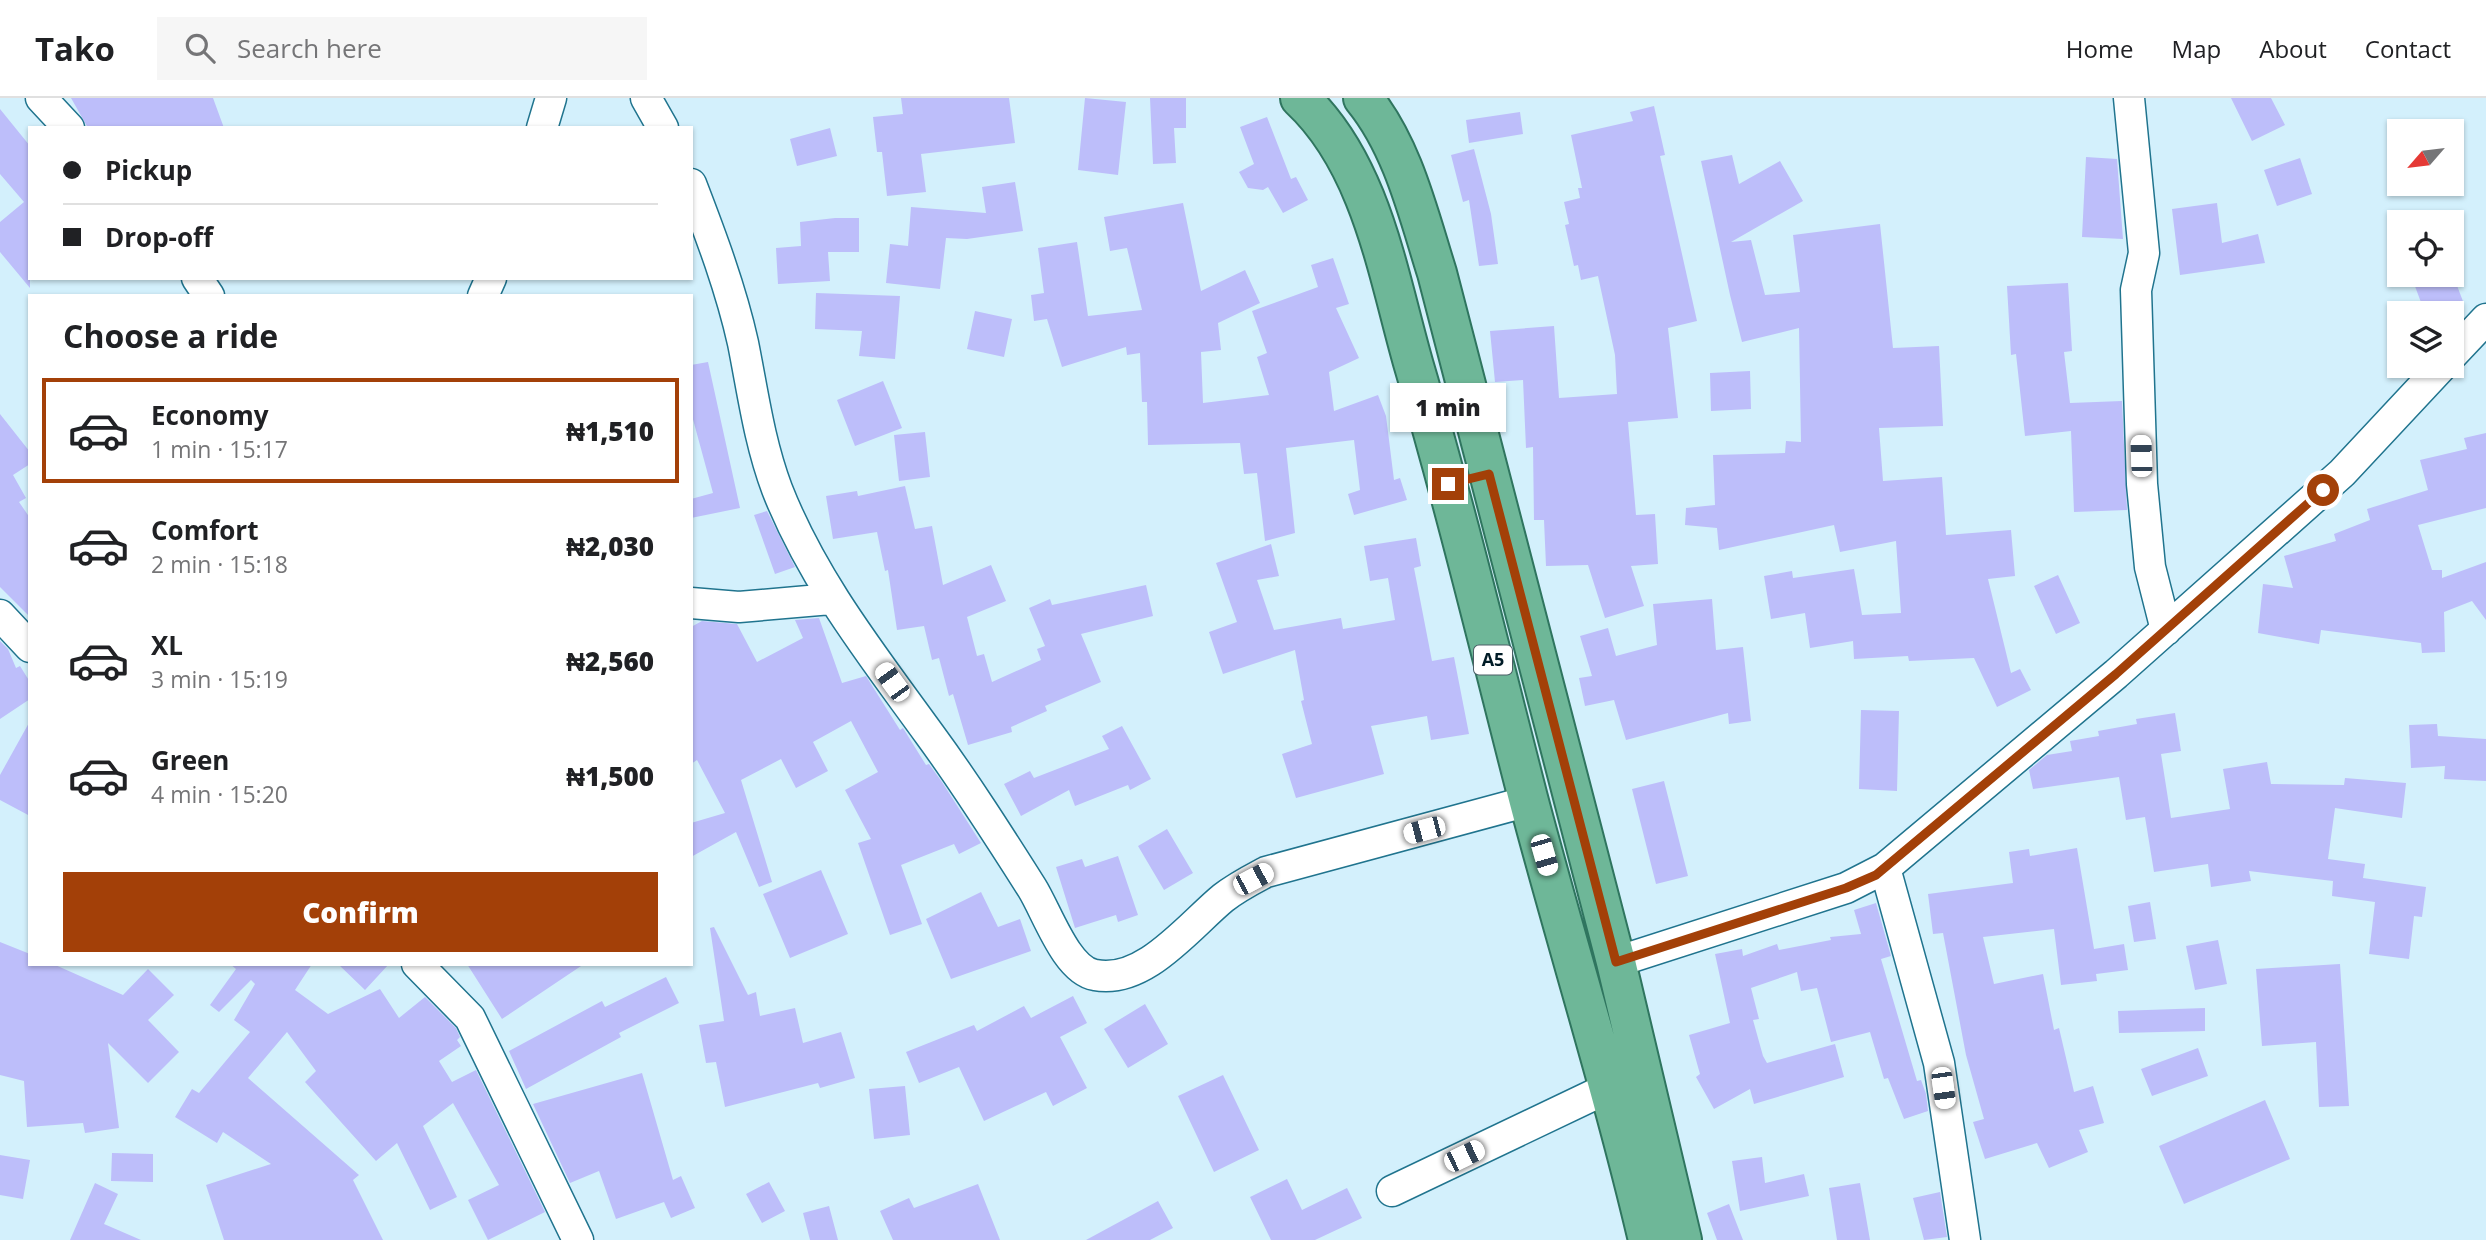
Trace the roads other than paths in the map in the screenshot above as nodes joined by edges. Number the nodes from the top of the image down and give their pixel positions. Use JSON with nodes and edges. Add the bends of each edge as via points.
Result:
{"nodes":[{"id":1,"x":41,"y":98,"type":"edge"},
{"id":2,"x":551,"y":98,"type":"edge"},
{"id":3,"x":646,"y":98,"type":"edge"},
{"id":4,"x":1300,"y":98,"type":"edge"},
{"id":5,"x":1363,"y":98,"type":"edge"},
{"id":6,"x":2129,"y":98,"type":"edge"},
{"id":7,"x":67,"y":126,"type":"edge"},
{"id":8,"x":543,"y":126,"type":"edge"},
{"id":9,"x":662,"y":126,"type":"edge"},
{"id":10,"x":693,"y":189,"type":"edge"},
{"id":11,"x":2486,"y":318,"type":"edge"},
{"id":12,"x":2464,"y":342,"type":"edge"},
{"id":13,"x":2431,"y":378,"type":"edge"},
{"id":14,"x":1489,"y":474,"type":"junction"},
{"id":15,"x":1448,"y":484,"type":"junction"},
{"id":16,"x":831,"y":598,"type":"junction"},
{"id":17,"x":693,"y":603,"type":"edge"},
{"id":18,"x":0,"y":615,"type":"edge"},
{"id":19,"x":2166,"y":630,"type":"junction"},
{"id":20,"x":28,"y":645,"type":"edge"},
{"id":21,"x":1529,"y":802,"type":"junction"},
{"id":22,"x":1885,"y":869,"type":"junction"},
{"id":23,"x":1616,"y":962,"type":"junction"},
{"id":24,"x":419,"y":966,"type":"edge"},
{"id":25,"x":1608,"y":1088,"type":"junction"},
{"id":26,"x":1392,"y":1191,"type":"dead end"},
{"id":27,"x":578,"y":1240,"type":"edge"},
{"id":28,"x":1648,"y":1240,"type":"edge"},
{"id":29,"x":1682,"y":1240,"type":"edge"},
{"id":30,"x":1965,"y":1240,"type":"edge"}],
"edges":[{"from":1,"to":7,"type":"street"},
{"from":2,"to":8,"type":"street"},
{"from":3,"to":9,"type":"street"},
{"from":4,"to":15,"type":"highway","number":"A5","via":[[1342,151],[1366,201]]},
{"from":5,"to":14,"type":"highway","number":"A5","via":[[1386,131],[1416,206]]},
{"from":6,"to":19,"type":"street","via":[[2144,253],[2136,290],[2142,484],[2150,567]]},
{"from":10,"to":16,"type":"street","via":[[720,260],[765,456],[791,521]]},
{"from":11,"to":12,"type":"street"},
{"from":13,"to":19,"type":"street","via":[[2342,473]]},
{"from":14,"to":15,"type":"highway"},
{"from":14,"to":23,"type":"highway","number":"A5"},
{"from":15,"to":21,"type":"highway","number":"A5"},
{"from":16,"to":17,"type":"street","via":[[739,607]]},
{"from":16,"to":21,"type":"street","via":[[959,778],[1033,890],[1076,968],[1094,975],[1121,976],[1160,954],[1239,886],[1266,872]]},
{"from":18,"to":20,"type":"street"},
{"from":19,"to":22,"type":"street"},
{"from":21,"to":25,"type":"highway","number":"A5"},
{"from":22,"to":23,"type":"street","via":[[1846,888]]},
{"from":22,"to":30,"type":"street","via":[[1939,1063]]},
{"from":23,"to":29,"type":"highway","number":"A5"},
{"from":24,"to":27,"type":"street","via":[[470,1018]]},
{"from":25,"to":26,"type":"street"},
{"from":25,"to":28,"type":"highway","number":"A5"}]}
